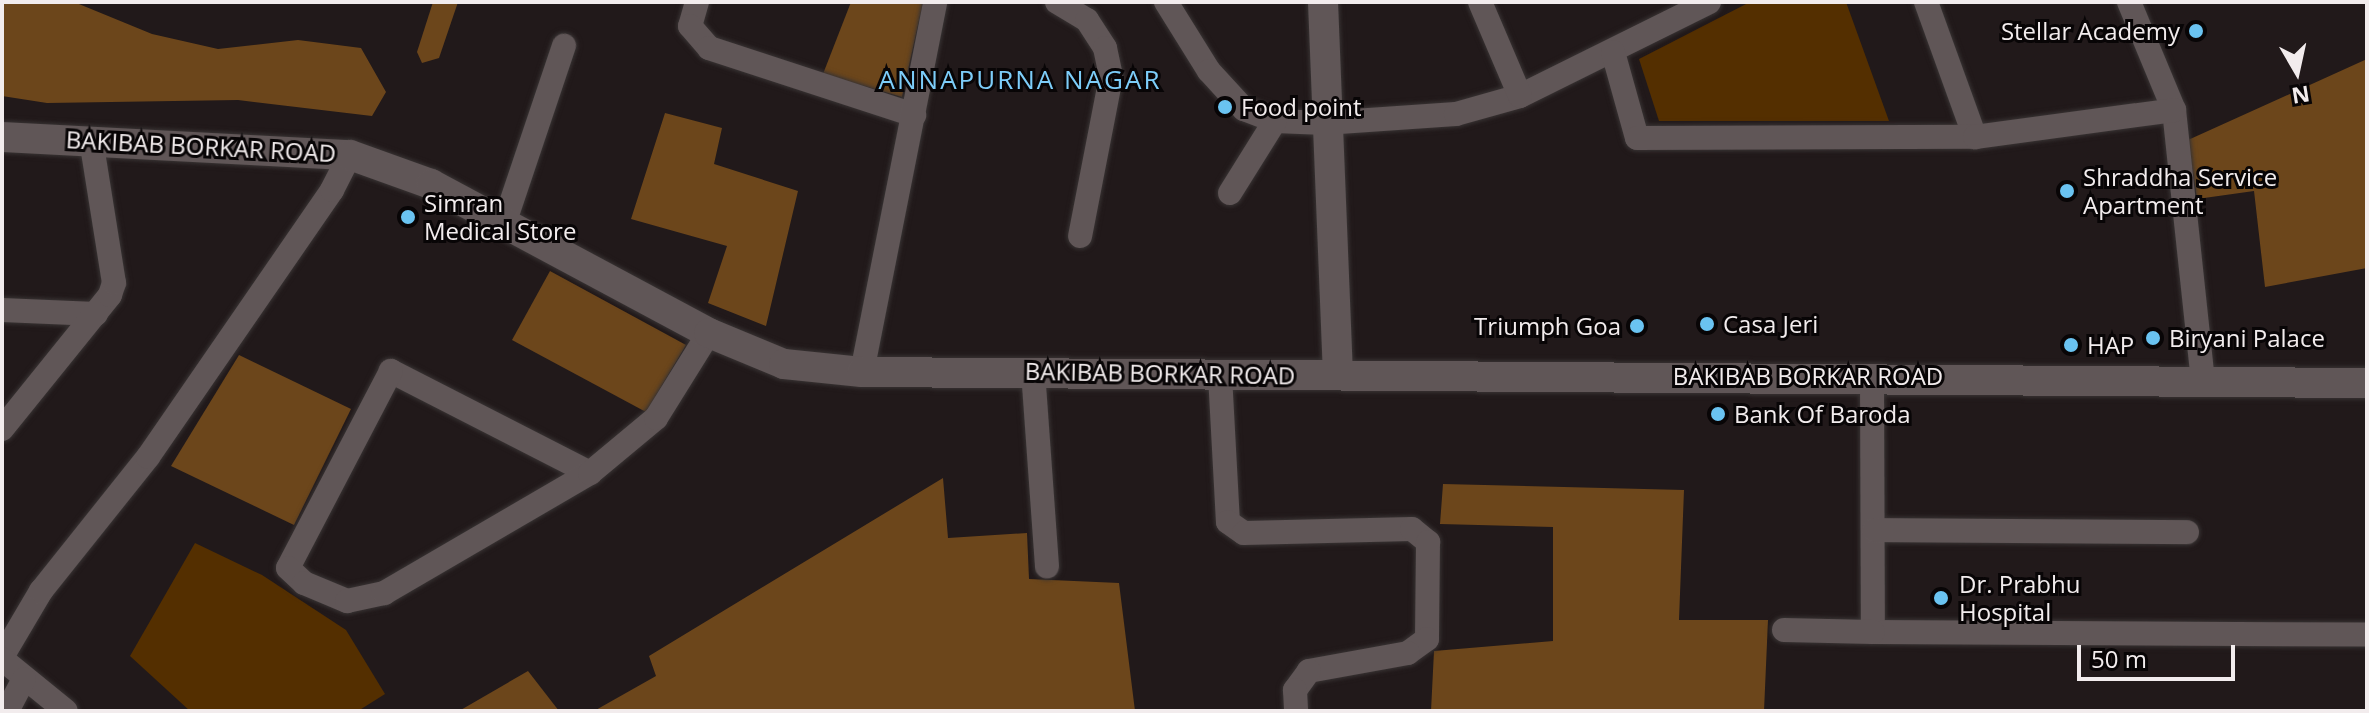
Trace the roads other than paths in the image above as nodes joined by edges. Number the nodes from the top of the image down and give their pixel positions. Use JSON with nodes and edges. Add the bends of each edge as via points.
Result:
{"nodes":[{"id":1,"x":697,"y":2,"type":"edge"},
{"id":2,"x":935,"y":2,"type":"edge"},
{"id":3,"x":1057,"y":2,"type":"edge"},
{"id":4,"x":1166,"y":2,"type":"edge"},
{"id":5,"x":1323,"y":2,"type":"edge"},
{"id":6,"x":1480,"y":2,"type":"edge"},
{"id":7,"x":1709,"y":2,"type":"edge"},
{"id":8,"x":1926,"y":2,"type":"edge"},
{"id":9,"x":2129,"y":2,"type":"edge"},
{"id":10,"x":564,"y":46,"type":"dead end"},
{"id":11,"x":1613,"y":52,"type":"junction"},
{"id":12,"x":1520,"y":96,"type":"junction"},
{"id":13,"x":2174,"y":110,"type":"junction"},
{"id":14,"x":914,"y":115,"type":"junction"},
{"id":15,"x":1275,"y":121,"type":"junction"},
{"id":16,"x":1325,"y":123,"type":"junction"},
{"id":17,"x":2,"y":137,"type":"edge"},
{"id":18,"x":1975,"y":137,"type":"junction"},
{"id":19,"x":91,"y":140,"type":"junction"},
{"id":20,"x":350,"y":155,"type":"junction"},
{"id":21,"x":1230,"y":193,"type":"dead end"},
{"id":22,"x":505,"y":221,"type":"junction"},
{"id":23,"x":1080,"y":236,"type":"dead end"},
{"id":24,"x":2,"y":310,"type":"edge"},
{"id":25,"x":96,"y":314,"type":"junction"},
{"id":26,"x":709,"y":333,"type":"junction"},
{"id":27,"x":1033,"y":371,"type":"junction"},
{"id":28,"x":862,"y":372,"type":"junction"},
{"id":29,"x":1338,"y":374,"type":"junction"},
{"id":30,"x":1220,"y":375,"type":"junction"},
{"id":31,"x":1872,"y":376,"type":"junction"},
{"id":32,"x":2203,"y":381,"type":"junction"},
{"id":33,"x":2367,"y":383,"type":"edge"},
{"id":34,"x":2,"y":429,"type":"edge"},
{"id":35,"x":590,"y":473,"type":"junction"},
{"id":36,"x":1874,"y":530,"type":"junction"},
{"id":37,"x":2187,"y":532,"type":"dead end"},
{"id":38,"x":1047,"y":566,"type":"dead end"},
{"id":39,"x":1784,"y":630,"type":"dead end"},
{"id":40,"x":1873,"y":632,"type":"junction"},
{"id":41,"x":2367,"y":635,"type":"edge"},
{"id":42,"x":2,"y":658,"type":"edge"},
{"id":43,"x":24,"y":679,"type":"junction"},
{"id":44,"x":7,"y":711,"type":"edge"},
{"id":45,"x":66,"y":711,"type":"edge"},
{"id":46,"x":1296,"y":711,"type":"edge"}],
"edges":[{"from":1,"to":14,"type":"street","via":[[690,26],[709,48]]},
{"from":2,"to":14,"type":"street"},
{"from":3,"to":23,"type":"street","via":[[1087,20],[1105,48],[1111,77]]},
{"from":4,"to":15,"type":"street","via":[[1209,71],[1244,109]]},
{"from":5,"to":16,"type":"street"},
{"from":6,"to":12,"type":"street"},
{"from":7,"to":11,"type":"street"},
{"from":8,"to":18,"type":"street"},
{"from":9,"to":13,"type":"street"},
{"from":10,"to":22,"type":"street"},
{"from":11,"to":12,"type":"street"},
{"from":11,"to":18,"type":"street","via":[[1637,138]]},
{"from":12,"to":16,"type":"street","via":[[1456,114]]},
{"from":13,"to":18,"type":"street"},
{"from":13,"to":32,"type":"street"},
{"from":14,"to":28,"type":"street"},
{"from":15,"to":16,"type":"street"},
{"from":15,"to":21,"type":"street"},
{"from":16,"to":29,"type":"street"},
{"from":17,"to":19,"type":"street","name":"BAKIBAB BORKAR ROAD"},
{"from":19,"to":20,"type":"street","name":"BAKIBAB BORKAR ROAD"},
{"from":19,"to":25,"type":"street","via":[[114,283]]},
{"from":20,"to":22,"type":"street","name":"BAKIBAB BORKAR ROAD","via":[[431,184]]},
{"from":20,"to":42,"type":"street","via":[[332,190],[156,444],[41,591]]},
{"from":22,"to":26,"type":"street","name":"BAKIBAB BORKAR ROAD"},
{"from":24,"to":25,"type":"street"},
{"from":25,"to":34,"type":"street"},
{"from":26,"to":28,"type":"street","name":"BAKIBAB BORKAR ROAD","via":[[784,364]]},
{"from":26,"to":35,"type":"street","via":[[656,418]]},
{"from":27,"to":28,"type":"street","name":"BAKIBAB BORKAR ROAD"},
{"from":27,"to":30,"type":"street","name":"BAKIBAB BORKAR ROAD"},
{"from":27,"to":38,"type":"street"},
{"from":29,"to":30,"type":"street","name":"BAKIBAB BORKAR ROAD"},
{"from":29,"to":31,"type":"street","name":"BAKIBAB BORKAR ROAD"},
{"from":30,"to":46,"type":"street","via":[[1228,522],[1244,533],[1412,529],[1428,542],[1427,639],[1408,653],[1309,671],[1295,690]]},
{"from":31,"to":32,"type":"street","name":"BAKIBAB BORKAR ROAD"},
{"from":31,"to":36,"type":"street"},
{"from":32,"to":33,"type":"street","name":"BAKIBAB BORKAR ROAD"},
{"from":35,"to":35,"type":"street","via":[[384,593],[347,601],[304,583],[288,568],[391,371]]},
{"from":36,"to":37,"type":"street"},
{"from":36,"to":40,"type":"street"},
{"from":39,"to":40,"type":"street"},
{"from":40,"to":41,"type":"street"},
{"from":42,"to":43,"type":"street"},
{"from":43,"to":44,"type":"street"},
{"from":43,"to":45,"type":"street"}]}
